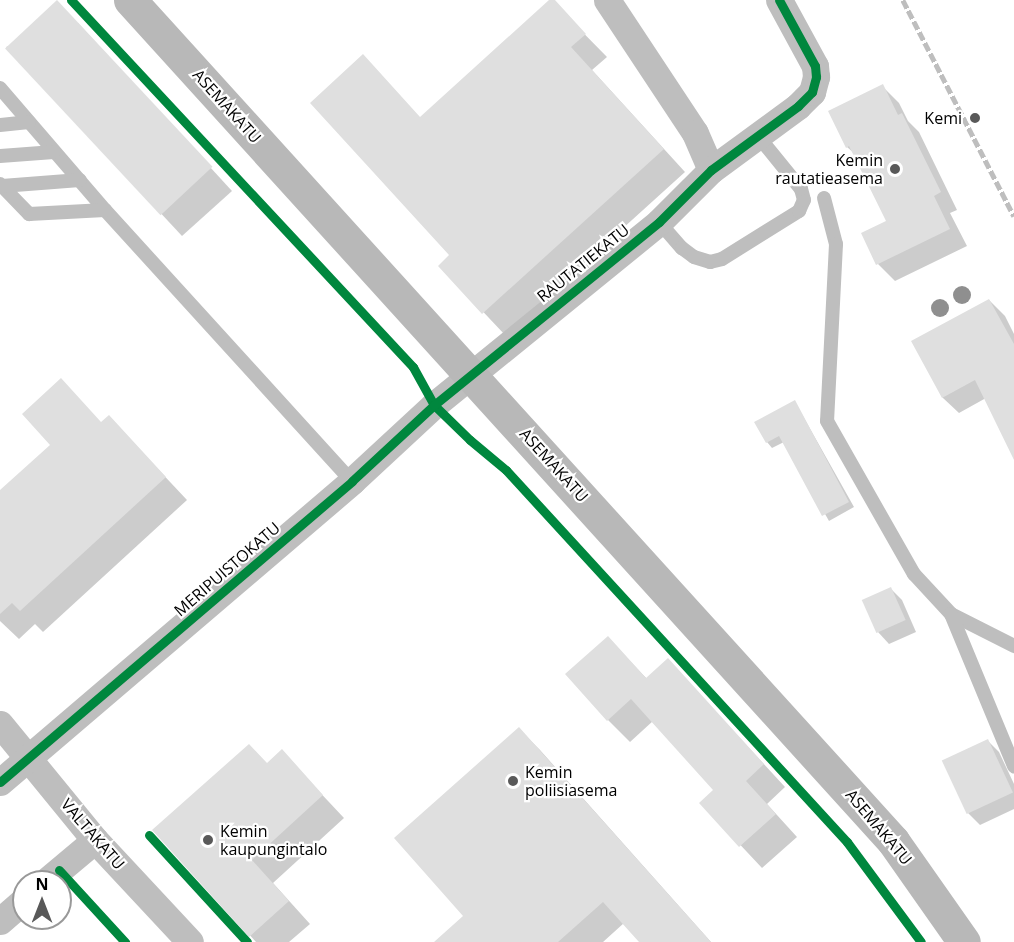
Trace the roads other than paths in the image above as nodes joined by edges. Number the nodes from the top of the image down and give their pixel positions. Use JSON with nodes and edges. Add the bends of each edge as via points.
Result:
{"nodes":[{"id":1,"x":130,"y":0,"type":"edge"},
{"id":2,"x":607,"y":0,"type":"edge"},
{"id":3,"x":779,"y":0,"type":"edge"},
{"id":4,"x":0,"y":88,"type":"edge"},
{"id":5,"x":29,"y":122,"type":"junction"},
{"id":6,"x":0,"y":125,"type":"edge"},
{"id":7,"x":758,"y":136,"type":"junction"},
{"id":8,"x":54,"y":152,"type":"junction"},
{"id":9,"x":0,"y":156,"type":"edge"},
{"id":10,"x":711,"y":170,"type":"junction"},
{"id":11,"x":80,"y":180,"type":"junction"},
{"id":12,"x":1,"y":185,"type":"edge"},
{"id":13,"x":824,"y":198,"type":"dead end"},
{"id":14,"x":105,"y":210,"type":"junction"},
{"id":15,"x":659,"y":222,"type":"junction"},
{"id":16,"x":470,"y":375,"type":"junction"},
{"id":17,"x":352,"y":481,"type":"junction"},
{"id":18,"x":951,"y":614,"type":"junction"},
{"id":19,"x":1014,"y":646,"type":"edge"},
{"id":20,"x":0,"y":724,"type":"edge"},
{"id":21,"x":28,"y":758,"type":"junction"},
{"id":22,"x":1014,"y":766,"type":"edge"},
{"id":23,"x":0,"y":782,"type":"edge"},
{"id":24,"x":95,"y":840,"type":"junction"},
{"id":25,"x":59,"y":870,"type":"edge"},
{"id":26,"x":12,"y":910,"type":"edge"},
{"id":27,"x":0,"y":921,"type":"edge"},
{"id":28,"x":190,"y":942,"type":"edge"},
{"id":29,"x":964,"y":942,"type":"edge"}],
"edges":[{"from":1,"to":16,"type":"main road","name":"ASEMAKATU"},
{"from":2,"to":10,"type":"street","via":[[695,133]]},
{"from":3,"to":7,"type":"street","name":"RAUTATIEKATU","via":[[815,66],[816,77],[812,92]]},
{"from":4,"to":5,"type":"lane"},
{"from":5,"to":6,"type":"lane"},
{"from":5,"to":8,"type":"lane"},
{"from":7,"to":10,"type":"street","name":"RAUTATIEKATU"},
{"from":7,"to":15,"type":"lane","via":[[801,189],[804,200],[799,212],[722,259],[710,262],[682,248]]},
{"from":8,"to":9,"type":"lane"},
{"from":8,"to":11,"type":"lane"},
{"from":10,"to":15,"type":"street","name":"RAUTATIEKATU"},
{"from":11,"to":12,"type":"lane"},
{"from":11,"to":14,"type":"lane"},
{"from":12,"to":14,"type":"lane","via":[[29,214]]},
{"from":13,"to":18,"type":"lane","via":[[836,244],[827,421],[914,574]]},
{"from":14,"to":17,"type":"lane"},
{"from":15,"to":16,"type":"street","name":"RAUTATIEKATU"},
{"from":16,"to":17,"type":"street","name":"MERIPUISTOKATU"},
{"from":16,"to":29,"type":"main road","name":"ASEMAKATU","via":[[893,840]]},
{"from":17,"to":21,"type":"street","name":"MERIPUISTOKATU"},
{"from":18,"to":19,"type":"lane"},
{"from":18,"to":22,"type":"lane"},
{"from":20,"to":21,"type":"street","name":"VALTAKATU"},
{"from":21,"to":23,"type":"street","name":"MERIPUISTOKATU"},
{"from":21,"to":24,"type":"street","name":"VALTAKATU"},
{"from":24,"to":25,"type":"street"},
{"from":24,"to":28,"type":"street","name":"VALTAKATU"},
{"from":26,"to":27,"type":"street"}]}
